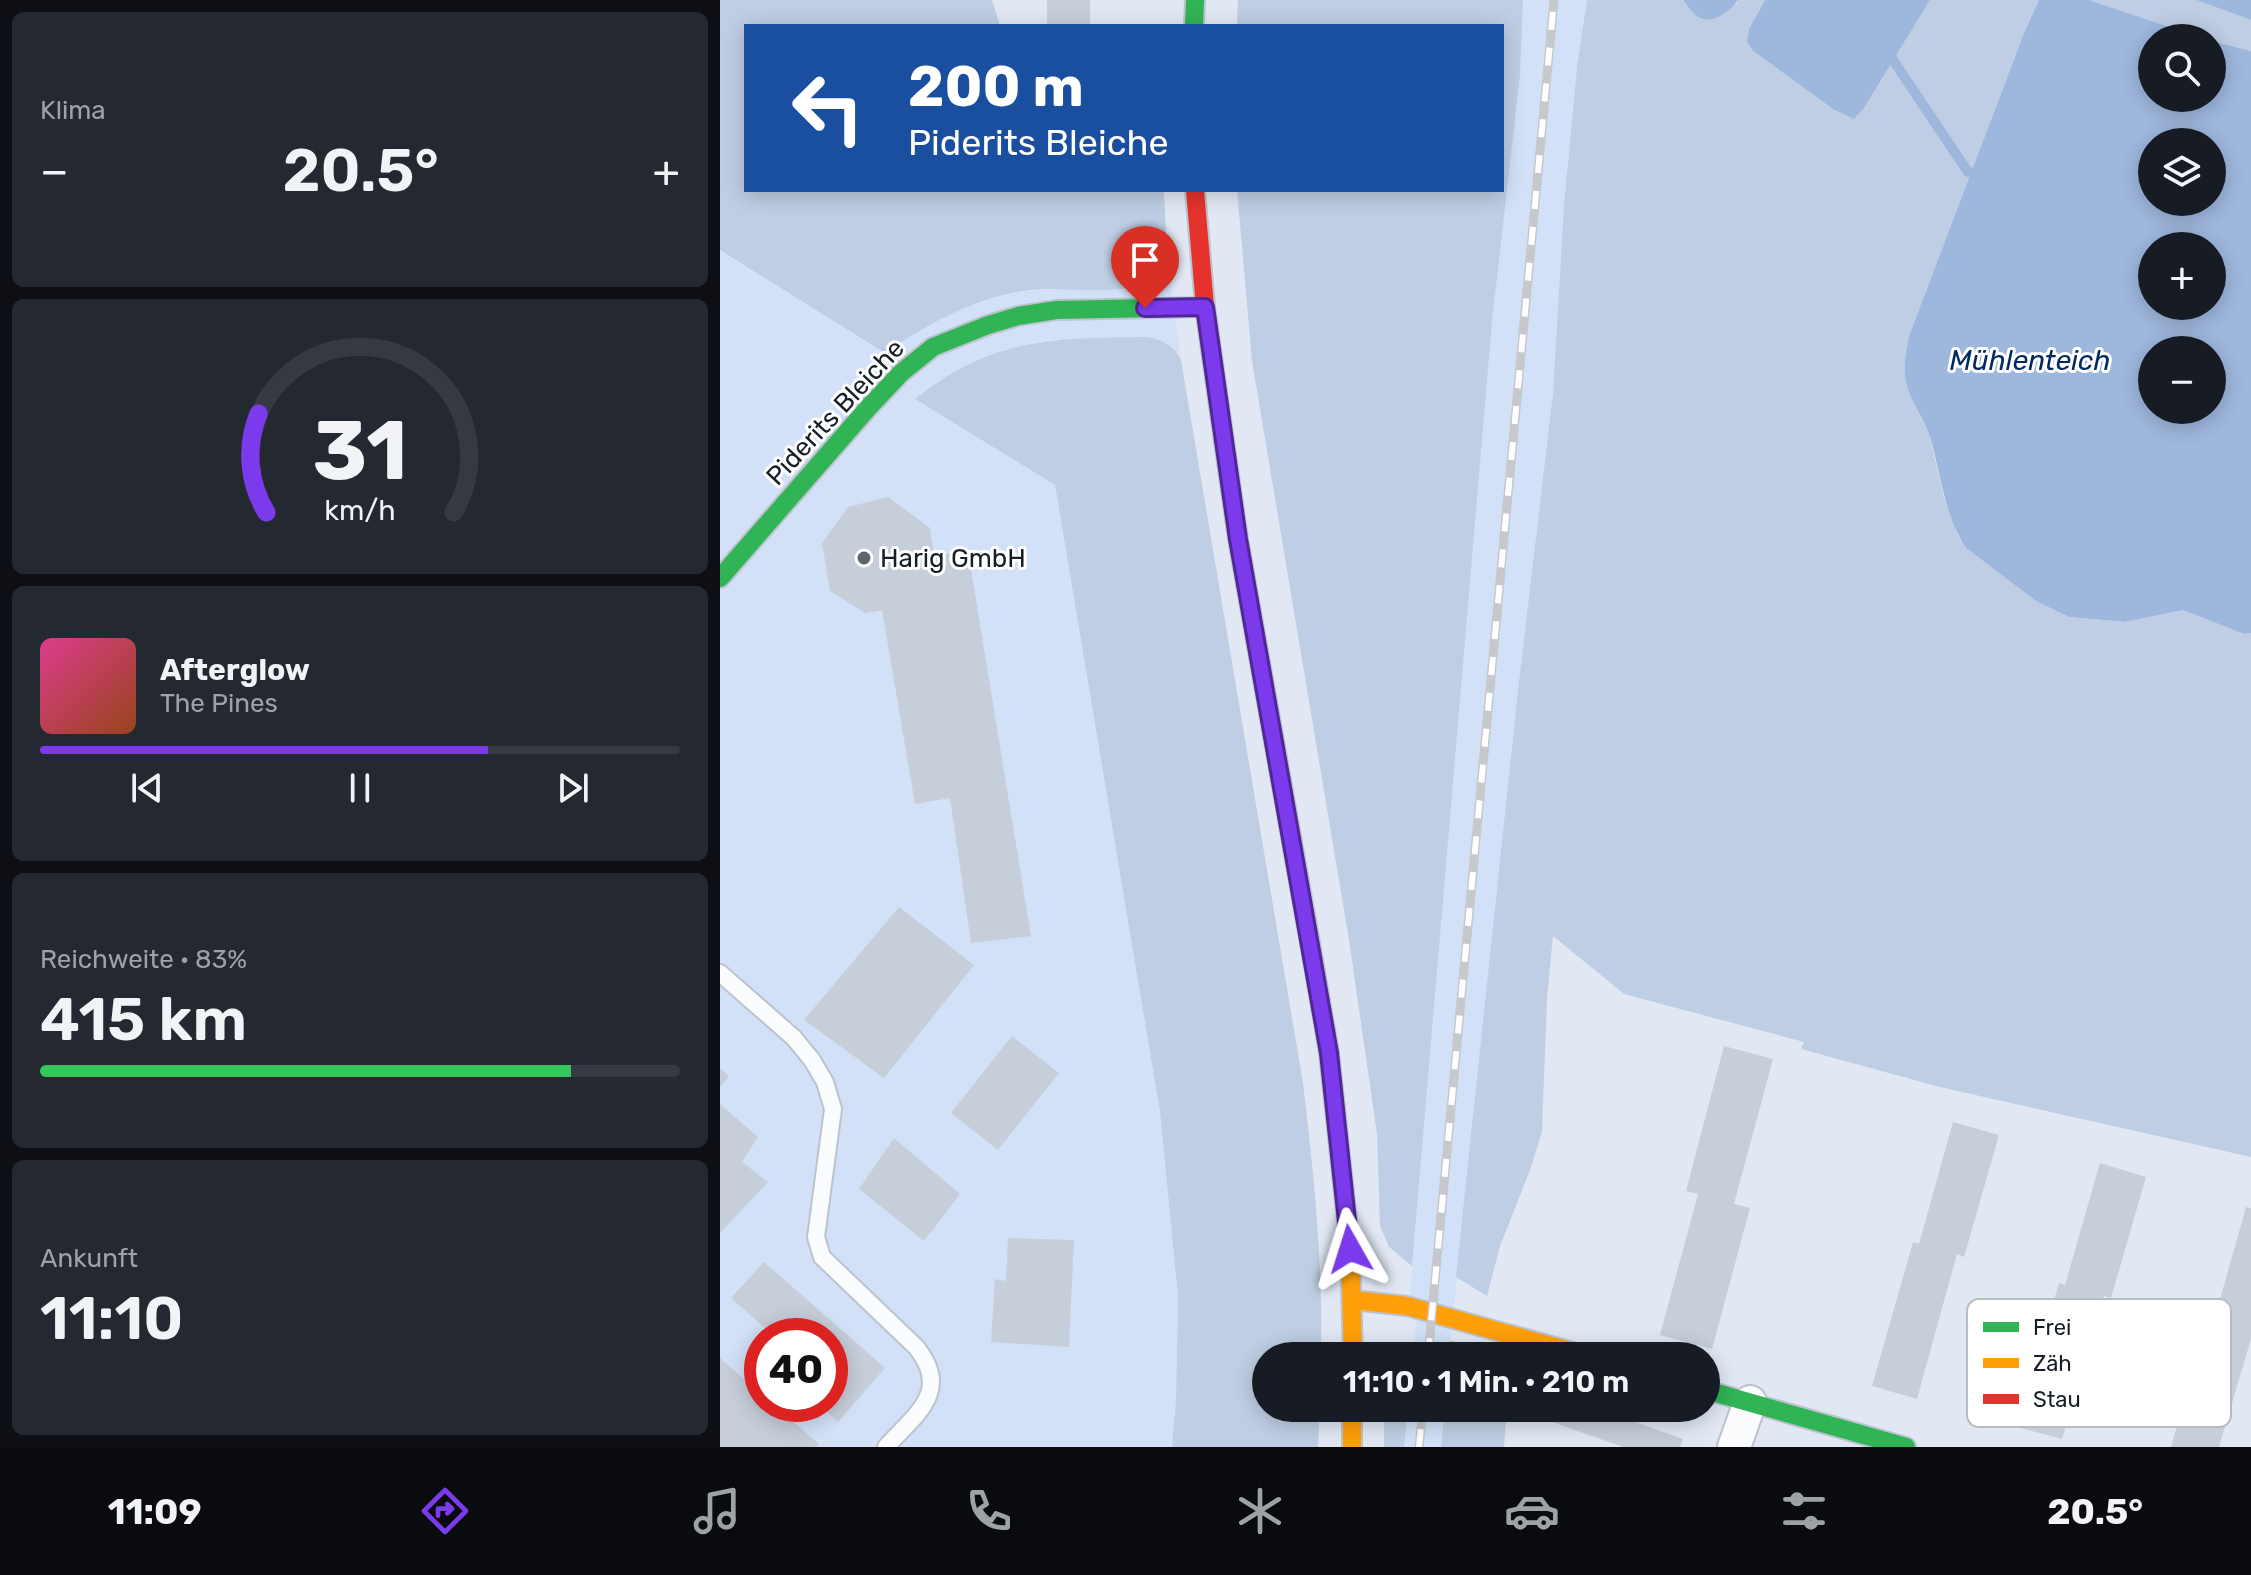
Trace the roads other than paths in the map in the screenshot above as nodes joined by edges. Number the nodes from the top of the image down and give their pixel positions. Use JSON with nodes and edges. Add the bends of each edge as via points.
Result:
{"nodes":[{"id":1,"x":1195,"y":0,"type":"edge"},
{"id":2,"x":1194,"y":24,"type":"edge"},
{"id":3,"x":1195,"y":192,"type":"edge"},
{"id":4,"x":1205,"y":307,"type":"junction"},
{"id":5,"x":720,"y":578,"type":"edge"},
{"id":6,"x":720,"y":973,"type":"edge"},
{"id":7,"x":1353,"y":1300,"type":"junction"},
{"id":8,"x":1353,"y":1342,"type":"edge"},
{"id":9,"x":1537,"y":1342,"type":"edge"},
{"id":10,"x":1720,"y":1394,"type":"edge"},
{"id":11,"x":1750,"y":1402,"type":"junction"},
{"id":12,"x":1352,"y":1422,"type":"edge"},
{"id":13,"x":886,"y":1447,"type":"edge"},
{"id":14,"x":1352,"y":1447,"type":"edge"},
{"id":15,"x":1734,"y":1447,"type":"edge"},
{"id":16,"x":1906,"y":1447,"type":"edge"}],
"edges":[{"from":1,"to":2,"type":"street"},
{"from":3,"to":4,"type":"street"},
{"from":4,"to":5,"type":"street","name":"Piderits Bleiche","via":[[1056,310],[988,325],[933,347],[868,408]]},
{"from":4,"to":7,"type":"street","via":[[1238,539],[1329,1053]]},
{"from":6,"to":13,"type":"lane","via":[[794,1038],[825,1082],[833,1109],[816,1237],[822,1257],[916,1347],[932,1376],[923,1406]]},
{"from":7,"to":8,"type":"street"},
{"from":7,"to":9,"type":"street","via":[[1407,1306]]},
{"from":10,"to":11,"type":"street"},
{"from":11,"to":15,"type":"street"},
{"from":11,"to":16,"type":"street"},
{"from":12,"to":14,"type":"street"}]}
